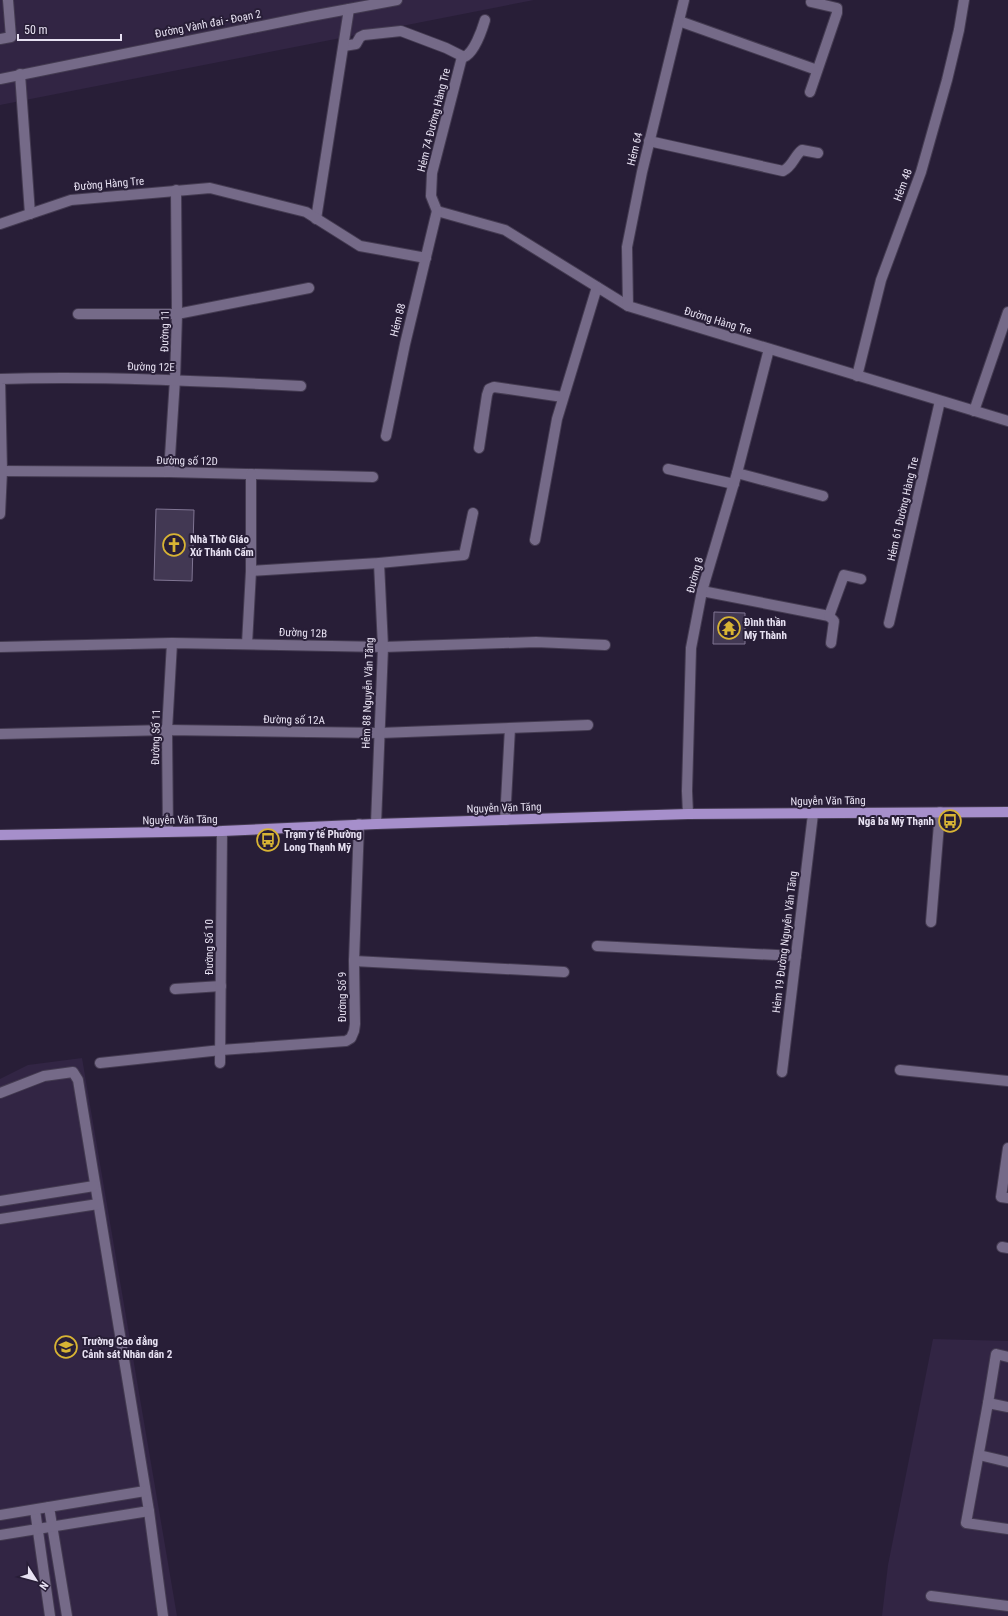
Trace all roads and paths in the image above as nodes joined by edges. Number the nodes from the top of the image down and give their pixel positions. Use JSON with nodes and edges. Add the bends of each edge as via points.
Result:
{"nodes":[{"id":1,"x":8,"y":0,"type":"edge"},
{"id":2,"x":397,"y":0,"type":"edge"},
{"id":3,"x":684,"y":0,"type":"edge"},
{"id":4,"x":964,"y":0,"type":"edge"},
{"id":5,"x":811,"y":2,"type":"dead end"},
{"id":6,"x":349,"y":9,"type":"junction"},
{"id":7,"x":485,"y":20,"type":"dead end"},
{"id":8,"x":679,"y":21,"type":"junction"},
{"id":9,"x":0,"y":39,"type":"edge"},
{"id":10,"x":344,"y":46,"type":"junction"},
{"id":11,"x":462,"y":57,"type":"junction"},
{"id":12,"x":817,"y":70,"type":"junction"},
{"id":13,"x":20,"y":74,"type":"junction"},
{"id":14,"x":0,"y":79,"type":"edge"},
{"id":15,"x":810,"y":92,"type":"dead end"},
{"id":16,"x":649,"y":141,"type":"junction"},
{"id":17,"x":818,"y":153,"type":"dead end"},
{"id":18,"x":176,"y":190,"type":"junction"},
{"id":19,"x":437,"y":212,"type":"junction"},
{"id":20,"x":30,"y":214,"type":"junction"},
{"id":21,"x":316,"y":219,"type":"junction"},
{"id":22,"x":0,"y":224,"type":"edge"},
{"id":23,"x":426,"y":258,"type":"junction"},
{"id":24,"x":597,"y":287,"type":"junction"},
{"id":25,"x":309,"y":288,"type":"dead end"},
{"id":26,"x":628,"y":306,"type":"junction"},
{"id":27,"x":1008,"y":312,"type":"edge"},
{"id":28,"x":78,"y":314,"type":"dead end"},
{"id":29,"x":177,"y":314,"type":"junction"},
{"id":30,"x":769,"y":349,"type":"junction"},
{"id":31,"x":857,"y":376,"type":"junction"},
{"id":32,"x":0,"y":379,"type":"edge"},
{"id":33,"x":175,"y":379,"type":"junction"},
{"id":34,"x":301,"y":386,"type":"dead end"},
{"id":35,"x":563,"y":397,"type":"junction"},
{"id":36,"x":940,"y":401,"type":"junction"},
{"id":37,"x":974,"y":411,"type":"junction"},
{"id":38,"x":1008,"y":421,"type":"edge"},
{"id":39,"x":386,"y":436,"type":"dead end"},
{"id":40,"x":479,"y":448,"type":"dead end"},
{"id":41,"x":668,"y":469,"type":"dead end"},
{"id":42,"x":1,"y":471,"type":"edge"},
{"id":43,"x":169,"y":472,"type":"junction"},
{"id":44,"x":737,"y":473,"type":"junction"},
{"id":45,"x":251,"y":474,"type":"junction"},
{"id":46,"x":373,"y":477,"type":"dead end"},
{"id":47,"x":734,"y":484,"type":"junction"},
{"id":48,"x":823,"y":496,"type":"dead end"},
{"id":49,"x":473,"y":513,"type":"dead end"},
{"id":50,"x":0,"y":514,"type":"edge"},
{"id":51,"x":535,"y":540,"type":"dead end"},
{"id":52,"x":379,"y":563,"type":"junction"},
{"id":53,"x":251,"y":571,"type":"junction"},
{"id":54,"x":861,"y":579,"type":"dead end"},
{"id":55,"x":702,"y":591,"type":"junction"},
{"id":56,"x":829,"y":616,"type":"junction"},
{"id":57,"x":889,"y":623,"type":"dead end"},
{"id":58,"x":172,"y":643,"type":"junction"},
{"id":59,"x":831,"y":643,"type":"dead end"},
{"id":60,"x":247,"y":644,"type":"junction"},
{"id":61,"x":605,"y":645,"type":"dead end"},
{"id":62,"x":0,"y":647,"type":"edge"},
{"id":63,"x":383,"y":648,"type":"junction"},
{"id":64,"x":588,"y":725,"type":"dead end"},
{"id":65,"x":510,"y":728,"type":"junction"},
{"id":66,"x":167,"y":730,"type":"junction"},
{"id":67,"x":380,"y":733,"type":"junction"},
{"id":68,"x":0,"y":734,"type":"edge"},
{"id":69,"x":940,"y":812,"type":"junction"},
{"id":70,"x":1008,"y":812,"type":"edge"},
{"id":71,"x":688,"y":814,"type":"junction"},
{"id":72,"x":813,"y":814,"type":"junction"},
{"id":73,"x":505,"y":820,"type":"junction"},
{"id":74,"x":359,"y":824,"type":"junction"},
{"id":75,"x":376,"y":824,"type":"junction"},
{"id":76,"x":222,"y":831,"type":"junction"},
{"id":77,"x":168,"y":832,"type":"junction"},
{"id":78,"x":0,"y":835,"type":"edge"},
{"id":79,"x":931,"y":922,"type":"dead end"},
{"id":80,"x":597,"y":946,"type":"dead end"},
{"id":81,"x":796,"y":956,"type":"junction"},
{"id":82,"x":354,"y":961,"type":"junction"},
{"id":83,"x":564,"y":972,"type":"dead end"},
{"id":84,"x":221,"y":986,"type":"junction"},
{"id":85,"x":175,"y":989,"type":"dead end"},
{"id":86,"x":221,"y":1050,"type":"junction"},
{"id":87,"x":100,"y":1063,"type":"dead end"},
{"id":88,"x":220,"y":1063,"type":"dead end"},
{"id":89,"x":900,"y":1070,"type":"dead end"},
{"id":90,"x":782,"y":1072,"type":"dead end"},
{"id":91,"x":1008,"y":1081,"type":"edge"},
{"id":92,"x":0,"y":1093,"type":"edge"},
{"id":93,"x":1008,"y":1148,"type":"edge"},
{"id":94,"x":94,"y":1186,"type":"junction"},
{"id":95,"x":1008,"y":1198,"type":"edge"},
{"id":96,"x":0,"y":1201,"type":"edge"},
{"id":97,"x":98,"y":1204,"type":"junction"},
{"id":98,"x":0,"y":1219,"type":"edge"},
{"id":99,"x":1008,"y":1357,"type":"edge"},
{"id":100,"x":988,"y":1403,"type":"junction"},
{"id":101,"x":1008,"y":1407,"type":"edge"},
{"id":102,"x":978,"y":1455,"type":"junction"},
{"id":103,"x":1008,"y":1462,"type":"edge"},
{"id":104,"x":145,"y":1491,"type":"junction"},
{"id":105,"x":49,"y":1507,"type":"junction"},
{"id":106,"x":35,"y":1510,"type":"junction"},
{"id":107,"x":149,"y":1511,"type":"junction"},
{"id":108,"x":0,"y":1515,"type":"edge"},
{"id":109,"x":52,"y":1526,"type":"junction"},
{"id":110,"x":37,"y":1529,"type":"junction"},
{"id":111,"x":1008,"y":1529,"type":"edge"},
{"id":112,"x":0,"y":1535,"type":"edge"},
{"id":113,"x":931,"y":1596,"type":"dead end"},
{"id":114,"x":1008,"y":1606,"type":"edge"},
{"id":115,"x":50,"y":1616,"type":"edge"},
{"id":116,"x":67,"y":1616,"type":"edge"},
{"id":117,"x":163,"y":1616,"type":"edge"}],
"edges":[{"from":1,"to":9,"type":"street","via":[[11,37]]},
{"from":2,"to":6,"type":"street","name":"Đường Vành đai - Đoạn 2"},
{"from":3,"to":8,"type":"street","name":"Hẻm 64"},
{"from":4,"to":31,"type":"street","name":"Hẻm 48","via":[[947,80],[926,157],[881,280]]},
{"from":5,"to":12,"type":"street","via":[[837,8]]},
{"from":6,"to":10,"type":"street"},
{"from":6,"to":13,"type":"street","name":"Đường Vành đai - Đoạn 2"},
{"from":7,"to":11,"type":"street","via":[[471,52],[467,57]]},
{"from":8,"to":12,"type":"street"},
{"from":8,"to":16,"type":"street","name":"Hẻm 64"},
{"from":10,"to":11,"type":"street","via":[[356,44],[364,35],[400,31],[446,48]]},
{"from":10,"to":21,"type":"street"},
{"from":11,"to":19,"type":"street","name":"Hẻm 74 Đường Hàng Tre","via":[[432,173],[431,196]]},
{"from":12,"to":15,"type":"street"},
{"from":13,"to":14,"type":"street","name":"Đường Vành đai - Đoạn 2"},
{"from":13,"to":20,"type":"street"},
{"from":16,"to":17,"type":"street","via":[[784,171],[802,150]]},
{"from":16,"to":26,"type":"street","name":"Hẻm 64","via":[[627,247]]},
{"from":18,"to":20,"type":"street","name":"Đường Hàng Tre","via":[[71,200]]},
{"from":18,"to":21,"type":"street","name":"Đường Hàng Tre","via":[[210,188],[306,212]]},
{"from":18,"to":29,"type":"street","name":"Đường 11"},
{"from":19,"to":23,"type":"street","name":"Hẻm 88"},
{"from":19,"to":24,"type":"street","name":"Đường Hàng Tre","via":[[505,230]]},
{"from":20,"to":22,"type":"street","name":"Đường Hàng Tre"},
{"from":21,"to":23,"type":"street","name":"Đường Hàng Tre","via":[[360,246]]},
{"from":23,"to":39,"type":"street","name":"Hẻm 88"},
{"from":24,"to":26,"type":"street","name":"Đường Hàng Tre"},
{"from":24,"to":35,"type":"street"},
{"from":25,"to":29,"type":"street"},
{"from":26,"to":30,"type":"street","name":"Đường Hàng Tre"},
{"from":27,"to":37,"type":"street"},
{"from":28,"to":29,"type":"street"},
{"from":29,"to":33,"type":"street","name":"Đường 11"},
{"from":30,"to":31,"type":"street","name":"Đường Hàng Tre"},
{"from":30,"to":44,"type":"street","name":"Đường 8"},
{"from":31,"to":36,"type":"street","name":"Đường Hàng Tre"},
{"from":32,"to":33,"type":"street","name":"Đường 12E"},
{"from":32,"to":42,"type":"street"},
{"from":33,"to":34,"type":"street","name":"Đường 12E"},
{"from":33,"to":43,"type":"street","name":"Đường 11"},
{"from":35,"to":40,"type":"street","via":[[494,387],[490,389]]},
{"from":35,"to":51,"type":"street"},
{"from":36,"to":37,"type":"street","name":"Đường Hàng Tre"},
{"from":36,"to":57,"type":"street","name":"Hẻm 61 Đường Hàng Tre"},
{"from":37,"to":38,"type":"street","name":"Đường Hàng Tre"},
{"from":41,"to":47,"type":"street"},
{"from":42,"to":43,"type":"street","name":"Đường số 12D"},
{"from":42,"to":50,"type":"street"},
{"from":43,"to":45,"type":"street","name":"Đường số 12D"},
{"from":44,"to":47,"type":"street","name":"Đường 8"},
{"from":44,"to":48,"type":"street"},
{"from":45,"to":46,"type":"street","name":"Đường số 12D"},
{"from":45,"to":53,"type":"street"},
{"from":47,"to":55,"type":"street","name":"Đường 8"},
{"from":49,"to":52,"type":"street","via":[[464,555]]},
{"from":52,"to":53,"type":"street"},
{"from":52,"to":63,"type":"street","name":"Hẻm 88 Nguyễn Văn Tăng"},
{"from":53,"to":60,"type":"street"},
{"from":54,"to":56,"type":"street","via":[[844,575]]},
{"from":55,"to":56,"type":"street"},
{"from":55,"to":71,"type":"street","name":"Đường 8","via":[[691,648]]},
{"from":56,"to":59,"type":"street","via":[[834,621]]},
{"from":58,"to":60,"type":"street","name":"Đường 12B"},
{"from":58,"to":62,"type":"street","name":"Đường 12B"},
{"from":58,"to":66,"type":"street","name":"Đường Số 11"},
{"from":60,"to":63,"type":"street","name":"Đường 12B"},
{"from":61,"to":63,"type":"street","name":"Đường 12B","via":[[536,642]]},
{"from":63,"to":67,"type":"street","name":"Hẻm 88 Nguyễn Văn Tăng"},
{"from":64,"to":65,"type":"street","name":"Đường số 12A"},
{"from":65,"to":67,"type":"street","name":"Đường số 12A"},
{"from":65,"to":73,"type":"street"},
{"from":66,"to":67,"type":"street","name":"Đường số 12A"},
{"from":66,"to":68,"type":"street","name":"Đường số 12A"},
{"from":66,"to":77,"type":"street","name":"Đường Số 11"},
{"from":67,"to":75,"type":"street","name":"Hẻm 88 Nguyễn Văn Tăng"},
{"from":69,"to":70,"type":"main road","name":"Nguyễn Văn Tăng"},
{"from":69,"to":72,"type":"main road","name":"Nguyễn Văn Tăng"},
{"from":69,"to":79,"type":"street"},
{"from":71,"to":72,"type":"main road","name":"Nguyễn Văn Tăng"},
{"from":71,"to":73,"type":"main road","name":"Nguyễn Văn Tăng"},
{"from":72,"to":81,"type":"street","name":"Hẻm 19 Đường Nguyễn Văn Tăng"},
{"from":73,"to":75,"type":"main road","name":"Nguyễn Văn Tăng"},
{"from":74,"to":75,"type":"main road","name":"Nguyễn Văn Tăng"},
{"from":74,"to":76,"type":"main road","name":"Nguyễn Văn Tăng"},
{"from":74,"to":82,"type":"street","name":"Đường Số 9"},
{"from":76,"to":77,"type":"main road","name":"Nguyễn Văn Tăng"},
{"from":76,"to":84,"type":"street","name":"Đường Số 10"},
{"from":77,"to":78,"type":"main road","name":"Nguyễn Văn Tăng"},
{"from":80,"to":81,"type":"street"},
{"from":81,"to":90,"type":"street","name":"Hẻm 19 Đường Nguyễn Văn Tăng"},
{"from":82,"to":83,"type":"street"},
{"from":82,"to":86,"type":"street","name":"Đường Số 9","via":[[355,1024],[351,1038],[346,1041]]},
{"from":84,"to":85,"type":"street"},
{"from":84,"to":86,"type":"street","name":"Đường Số 10"},
{"from":86,"to":87,"type":"street"},
{"from":86,"to":88,"type":"street","name":"Đường Số 10"},
{"from":89,"to":91,"type":"street"},
{"from":92,"to":94,"type":"street","via":[[44,1076],[73,1072],[78,1080]]},
{"from":93,"to":95,"type":"street","via":[[1001,1197]]},
{"from":94,"to":96,"type":"street"},
{"from":94,"to":97,"type":"street"},
{"from":97,"to":98,"type":"street"},
{"from":97,"to":104,"type":"street"},
{"from":99,"to":100,"type":"street","via":[[996,1354]]},
{"from":100,"to":101,"type":"street"},
{"from":100,"to":102,"type":"street"},
{"from":102,"to":103,"type":"street"},
{"from":102,"to":111,"type":"street","via":[[966,1523]]},
{"from":104,"to":105,"type":"street"},
{"from":104,"to":107,"type":"street"},
{"from":105,"to":106,"type":"street"},
{"from":105,"to":109,"type":"street"},
{"from":106,"to":108,"type":"street"},
{"from":106,"to":110,"type":"street"},
{"from":107,"to":109,"type":"street"},
{"from":107,"to":117,"type":"street"},
{"from":109,"to":110,"type":"street"},
{"from":109,"to":116,"type":"street"},
{"from":110,"to":112,"type":"street"},
{"from":110,"to":115,"type":"street"},
{"from":113,"to":114,"type":"street"}]}
